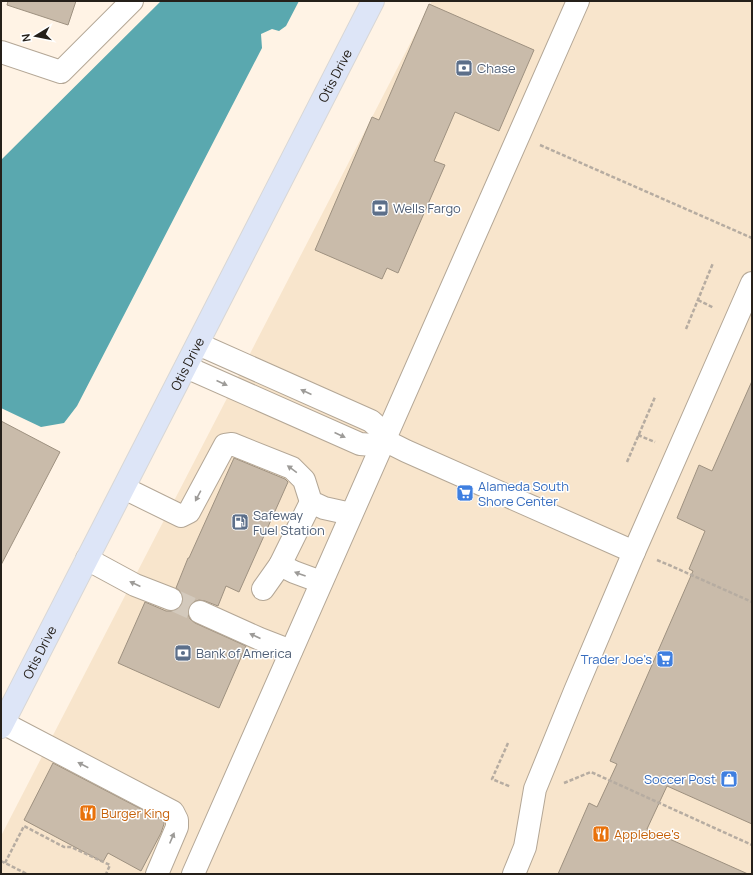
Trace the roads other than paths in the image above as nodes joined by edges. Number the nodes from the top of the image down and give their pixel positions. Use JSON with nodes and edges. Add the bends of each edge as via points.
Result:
{"nodes":[{"id":1,"x":132,"y":1,"type":"edge"},
{"id":2,"x":374,"y":1,"type":"edge"},
{"id":3,"x":578,"y":1,"type":"edge"},
{"id":4,"x":1,"y":52,"type":"edge"},
{"id":5,"x":752,"y":283,"type":"edge"},
{"id":6,"x":198,"y":344,"type":"junction"},
{"id":7,"x":186,"y":367,"type":"junction"},
{"id":8,"x":384,"y":440,"type":"junction"},
{"id":9,"x":124,"y":488,"type":"junction"},
{"id":10,"x":311,"y":502,"type":"junction"},
{"id":11,"x":351,"y":514,"type":"junction"},
{"id":12,"x":634,"y":552,"type":"junction"},
{"id":13,"x":87,"y":559,"type":"junction"},
{"id":14,"x":280,"y":565,"type":"junction"},
{"id":15,"x":321,"y":582,"type":"junction"},
{"id":16,"x":263,"y":588,"type":"dead end"},
{"id":17,"x":171,"y":599,"type":"tunnel mouth"},
{"id":18,"x":200,"y":612,"type":"tunnel mouth"},
{"id":19,"x":291,"y":651,"type":"junction"},
{"id":20,"x":2,"y":725,"type":"edge"},
{"id":21,"x":156,"y":874,"type":"edge"},
{"id":22,"x":193,"y":874,"type":"edge"},
{"id":23,"x":514,"y":874,"type":"edge"}],
"edges":[{"from":1,"to":4,"type":"street","via":[[61,72]]},
{"from":2,"to":6,"type":"main road","name":"Otis Drive"},
{"from":3,"to":8,"type":"street"},
{"from":5,"to":12,"type":"street"},
{"from":6,"to":7,"type":"main road","name":"Otis Drive"},
{"from":8,"to":6,"type":"street","one_way":true,"via":[[380,429],[371,421]]},
{"from":7,"to":8,"type":"street","one_way":true,"via":[[360,444],[373,445]]},
{"from":7,"to":9,"type":"main road","name":"Otis Drive"},
{"from":8,"to":11,"type":"street"},
{"from":8,"to":12,"type":"street"},
{"from":10,"to":9,"type":"street","one_way":true,"via":[[304,480],[292,468],[232,444],[225,445],[189,512],[181,516]]},
{"from":9,"to":13,"type":"main road","name":"Otis Drive"},
{"from":10,"to":11,"type":"street","via":[[324,508]]},
{"from":10,"to":14,"type":"street"},
{"from":11,"to":15,"type":"street"},
{"from":12,"to":23,"type":"street","via":[[535,789],[524,847]]},
{"from":17,"to":13,"type":"street","one_way":true,"via":[[135,585]]},
{"from":13,"to":20,"type":"main road","name":"Otis Drive"},
{"from":15,"to":14,"type":"street","one_way":true},
{"from":14,"to":16,"type":"street"},
{"from":15,"to":19,"type":"street"},
{"from":19,"to":18,"type":"street","one_way":true},
{"from":19,"to":22,"type":"street"},
{"from":21,"to":20,"type":"street","one_way":true,"via":[[177,827],[173,812]]}]}
